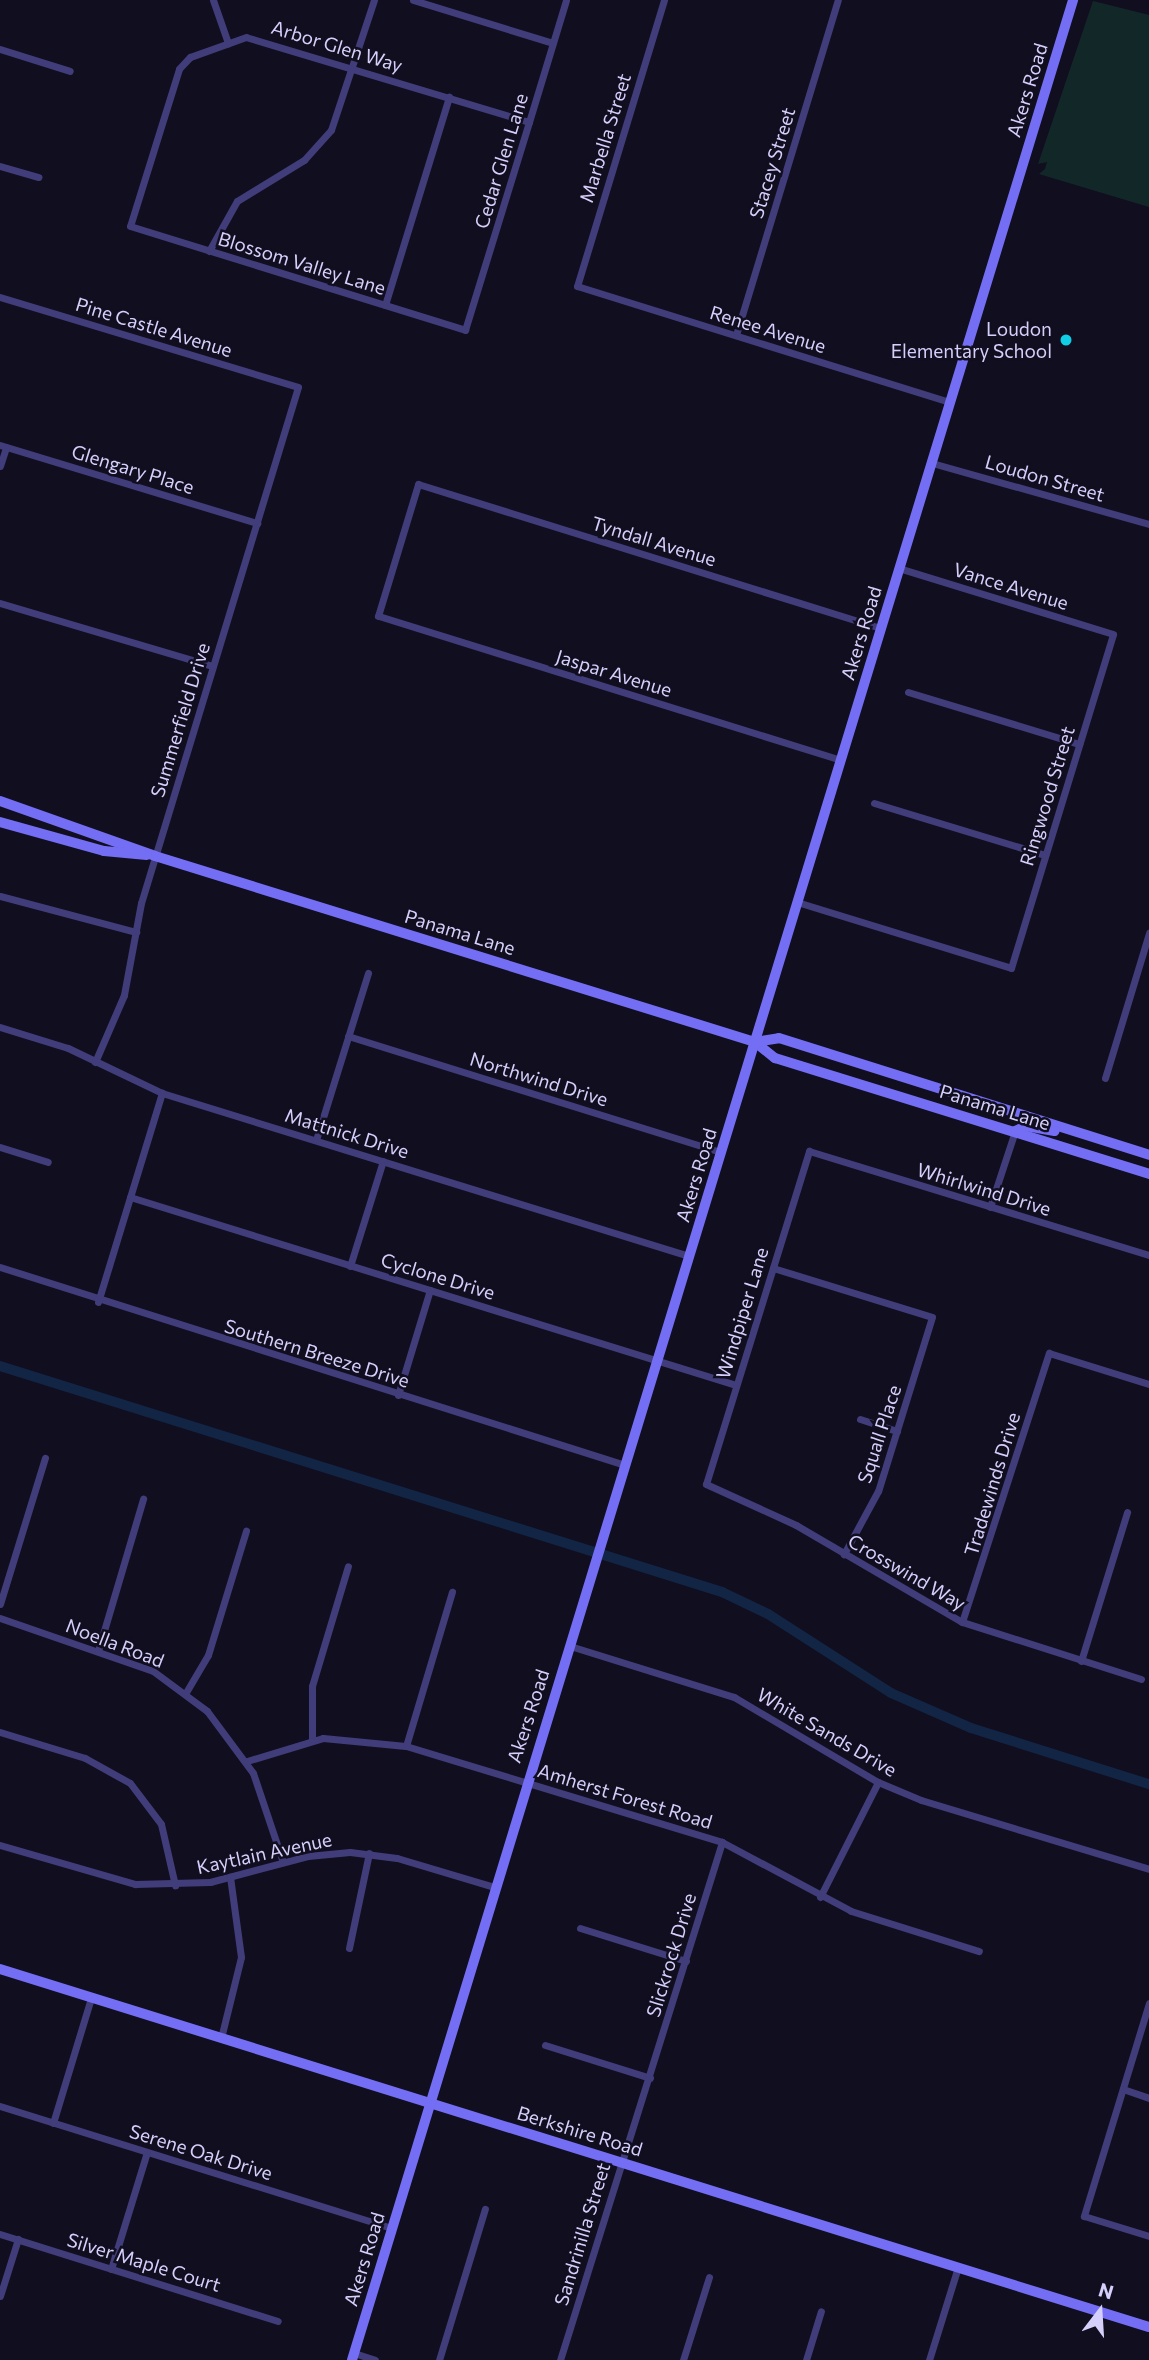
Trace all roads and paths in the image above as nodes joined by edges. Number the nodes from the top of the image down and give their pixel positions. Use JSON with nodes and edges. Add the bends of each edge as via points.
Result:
{"nodes":[{"id":1,"x":213,"y":0,"type":"edge"},
{"id":2,"x":374,"y":0,"type":"edge"},
{"id":3,"x":413,"y":0,"type":"edge"},
{"id":4,"x":566,"y":0,"type":"edge"},
{"id":5,"x":664,"y":0,"type":"edge"},
{"id":6,"x":838,"y":0,"type":"edge"},
{"id":7,"x":1073,"y":0,"type":"edge"},
{"id":8,"x":228,"y":43,"type":"junction"},
{"id":9,"x":553,"y":44,"type":"junction"},
{"id":10,"x":0,"y":49,"type":"edge"},
{"id":11,"x":354,"y":67,"type":"junction"},
{"id":12,"x":70,"y":71,"type":"dead end"},
{"id":13,"x":449,"y":97,"type":"junction"},
{"id":14,"x":529,"y":122,"type":"junction"},
{"id":15,"x":0,"y":166,"type":"edge"},
{"id":16,"x":38,"y":177,"type":"dead end"},
{"id":17,"x":130,"y":226,"type":"joint"},
{"id":18,"x":209,"y":251,"type":"junction"},
{"id":19,"x":577,"y":286,"type":"joint"},
{"id":20,"x":0,"y":297,"type":"edge"},
{"id":21,"x":385,"y":305,"type":"junction"},
{"id":22,"x":465,"y":330,"type":"joint"},
{"id":23,"x":736,"y":335,"type":"junction"},
{"id":24,"x":298,"y":387,"type":"joint"},
{"id":25,"x":950,"y":402,"type":"junction"},
{"id":26,"x":3,"y":446,"type":"edge"},
{"id":27,"x":932,"y":463,"type":"junction"},
{"id":28,"x":0,"y":466,"type":"edge"},
{"id":29,"x":257,"y":523,"type":"junction"},
{"id":30,"x":1149,"y":524,"type":"edge"},
{"id":31,"x":900,"y":568,"type":"junction"},
{"id":32,"x":0,"y":603,"type":"edge"},
{"id":33,"x":378,"y":616,"type":"joint"},
{"id":34,"x":881,"y":628,"type":"junction"},
{"id":35,"x":1113,"y":634,"type":"joint"},
{"id":36,"x":213,"y":666,"type":"junction"},
{"id":37,"x":908,"y":692,"type":"dead end"},
{"id":38,"x":1079,"y":744,"type":"junction"},
{"id":39,"x":841,"y":760,"type":"junction"},
{"id":40,"x":0,"y":801,"type":"edge"},
{"id":41,"x":874,"y":803,"type":"dead end"},
{"id":42,"x":0,"y":822,"type":"edge"},
{"id":43,"x":1045,"y":855,"type":"junction"},
{"id":44,"x":155,"y":856,"type":"junction"},
{"id":45,"x":0,"y":896,"type":"edge"},
{"id":46,"x":797,"y":902,"type":"junction"},
{"id":47,"x":136,"y":932,"type":"junction"},
{"id":48,"x":1149,"y":933,"type":"edge"},
{"id":49,"x":368,"y":973,"type":"dead end"},
{"id":50,"x":0,"y":1027,"type":"edge"},
{"id":51,"x":348,"y":1036,"type":"junction"},
{"id":52,"x":755,"y":1042,"type":"junction"},
{"id":53,"x":95,"y":1062,"type":"junction"},
{"id":54,"x":1105,"y":1078,"type":"dead end"},
{"id":55,"x":162,"y":1093,"type":"junction"},
{"id":56,"x":1015,"y":1131,"type":"junction"},
{"id":57,"x":1093,"y":1136,"type":"junction"},
{"id":58,"x":316,"y":1140,"type":"junction"},
{"id":59,"x":0,"y":1147,"type":"edge"},
{"id":60,"x":809,"y":1151,"type":"joint"},
{"id":61,"x":721,"y":1152,"type":"junction"},
{"id":62,"x":1149,"y":1154,"type":"edge"},
{"id":63,"x":383,"y":1161,"type":"junction"},
{"id":64,"x":48,"y":1162,"type":"dead end"},
{"id":65,"x":1149,"y":1174,"type":"edge"},
{"id":66,"x":130,"y":1197,"type":"junction"},
{"id":67,"x":990,"y":1207,"type":"junction"},
{"id":68,"x":1149,"y":1255,"type":"edge"},
{"id":69,"x":689,"y":1256,"type":"junction"},
{"id":70,"x":350,"y":1266,"type":"junction"},
{"id":71,"x":0,"y":1267,"type":"edge"},
{"id":72,"x":773,"y":1268,"type":"junction"},
{"id":73,"x":430,"y":1290,"type":"junction"},
{"id":74,"x":98,"y":1302,"type":"junction"},
{"id":75,"x":657,"y":1361,"type":"junction"},
{"id":76,"x":1149,"y":1384,"type":"edge"},
{"id":77,"x":736,"y":1385,"type":"junction"},
{"id":78,"x":398,"y":1395,"type":"junction"},
{"id":79,"x":860,"y":1419,"type":"dead end"},
{"id":80,"x":897,"y":1431,"type":"junction"},
{"id":81,"x":45,"y":1458,"type":"dead end"},
{"id":82,"x":625,"y":1465,"type":"junction"},
{"id":83,"x":705,"y":1485,"type":"joint"},
{"id":84,"x":143,"y":1499,"type":"dead end"},
{"id":85,"x":1128,"y":1512,"type":"dead end"},
{"id":86,"x":246,"y":1531,"type":"dead end"},
{"id":87,"x":844,"y":1554,"type":"junction"},
{"id":88,"x":348,"y":1566,"type":"dead end"},
{"id":89,"x":452,"y":1592,"type":"dead end"},
{"id":90,"x":0,"y":1604,"type":"edge"},
{"id":91,"x":0,"y":1618,"type":"edge"},
{"id":92,"x":962,"y":1622,"type":"junction"},
{"id":93,"x":570,"y":1646,"type":"junction"},
{"id":94,"x":98,"y":1650,"type":"junction"},
{"id":95,"x":1081,"y":1661,"type":"junction"},
{"id":96,"x":1141,"y":1679,"type":"dead end"},
{"id":97,"x":185,"y":1693,"type":"junction"},
{"id":98,"x":0,"y":1732,"type":"edge"},
{"id":99,"x":312,"y":1740,"type":"junction"},
{"id":100,"x":406,"y":1746,"type":"junction"},
{"id":101,"x":247,"y":1762,"type":"junction"},
{"id":102,"x":525,"y":1782,"type":"junction"},
{"id":103,"x":878,"y":1782,"type":"junction"},
{"id":104,"x":722,"y":1842,"type":"junction"},
{"id":105,"x":0,"y":1845,"type":"edge"},
{"id":106,"x":369,"y":1853,"type":"junction"},
{"id":107,"x":284,"y":1862,"type":"junction"},
{"id":108,"x":1149,"y":1869,"type":"edge"},
{"id":109,"x":230,"y":1877,"type":"junction"},
{"id":110,"x":175,"y":1885,"type":"junction"},
{"id":111,"x":494,"y":1887,"type":"junction"},
{"id":112,"x":820,"y":1897,"type":"junction"},
{"id":113,"x":580,"y":1928,"type":"dead end"},
{"id":114,"x":349,"y":1948,"type":"dead end"},
{"id":115,"x":979,"y":1951,"type":"dead end"},
{"id":116,"x":686,"y":1961,"type":"junction"},
{"id":117,"x":0,"y":1969,"type":"edge"},
{"id":118,"x":92,"y":1998,"type":"junction"},
{"id":119,"x":1149,"y":2003,"type":"edge"},
{"id":120,"x":220,"y":2038,"type":"junction"},
{"id":121,"x":545,"y":2045,"type":"dead end"},
{"id":122,"x":650,"y":2078,"type":"junction"},
{"id":123,"x":1123,"y":2090,"type":"junction"},
{"id":124,"x":1149,"y":2098,"type":"edge"},
{"id":125,"x":430,"y":2103,"type":"junction"},
{"id":126,"x":0,"y":2106,"type":"edge"},
{"id":127,"x":53,"y":2123,"type":"junction"},
{"id":128,"x":147,"y":2152,"type":"junction"},
{"id":129,"x":620,"y":2162,"type":"junction"},
{"id":130,"x":485,"y":2209,"type":"dead end"},
{"id":131,"x":392,"y":2228,"type":"junction"},
{"id":132,"x":0,"y":2234,"type":"edge"},
{"id":133,"x":1149,"y":2236,"type":"edge"},
{"id":134,"x":18,"y":2239,"type":"junction"},
{"id":135,"x":958,"y":2267,"type":"junction"},
{"id":136,"x":111,"y":2269,"type":"junction"},
{"id":137,"x":709,"y":2277,"type":"dead end"},
{"id":138,"x":0,"y":2296,"type":"edge"},
{"id":139,"x":821,"y":2311,"type":"dead end"},
{"id":140,"x":278,"y":2320,"type":"dead end"},
{"id":141,"x":1149,"y":2327,"type":"edge"},
{"id":142,"x":353,"y":2357,"type":"edge"},
{"id":143,"x":375,"y":2360,"type":"edge"},
{"id":144,"x":439,"y":2360,"type":"edge"},
{"id":145,"x":560,"y":2360,"type":"edge"},
{"id":146,"x":683,"y":2360,"type":"edge"},
{"id":147,"x":806,"y":2360,"type":"edge"},
{"id":148,"x":929,"y":2360,"type":"edge"}],
"edges":[{"from":1,"to":8,"type":"street"},
{"from":2,"to":11,"type":"street"},
{"from":3,"to":9,"type":"street"},
{"from":4,"to":9,"type":"street","name":"Cedar Glen Lane"},
{"from":5,"to":19,"type":"street","name":"Marbella Street"},
{"from":6,"to":23,"type":"street","name":"Stacey Street"},
{"from":7,"to":25,"type":"street","name":"Akers Road"},
{"from":8,"to":11,"type":"street","name":"Arbor Glen Way","via":[[255,37]]},
{"from":8,"to":17,"type":"street","name":"Arbor Glen Way","via":[[190,57],[178,69]]},
{"from":9,"to":14,"type":"street","name":"Cedar Glen Lane"},
{"from":10,"to":12,"type":"street"},
{"from":11,"to":13,"type":"street","name":"Arbor Glen Way"},
{"from":11,"to":18,"type":"street","via":[[322,142],[237,201]]},
{"from":13,"to":14,"type":"street","name":"Arbor Glen Way"},
{"from":13,"to":21,"type":"street"},
{"from":14,"to":22,"type":"street","name":"Cedar Glen Lane"},
{"from":15,"to":16,"type":"street"},
{"from":17,"to":18,"type":"street","name":"Blossom Valley Lane"},
{"from":18,"to":21,"type":"street","name":"Blossom Valley Lane"},
{"from":19,"to":23,"type":"street","name":"Renee Avenue"},
{"from":20,"to":24,"type":"street","name":"Pine Castle Avenue"},
{"from":21,"to":22,"type":"street","name":"Blossom Valley Lane"},
{"from":23,"to":25,"type":"street","name":"Renee Avenue"},
{"from":24,"to":29,"type":"street","name":"Summerfield Drive"},
{"from":25,"to":27,"type":"street","name":"Akers Road"},
{"from":26,"to":28,"type":"street"},
{"from":26,"to":29,"type":"street","name":"Glengary Place"},
{"from":27,"to":30,"type":"street","name":"Loudon Street"},
{"from":27,"to":31,"type":"street","name":"Akers Road"},
{"from":29,"to":36,"type":"street","name":"Summerfield Drive"},
{"from":31,"to":34,"type":"street","name":"Akers Road"},
{"from":31,"to":35,"type":"street","name":"Vance Avenue"},
{"from":32,"to":36,"type":"street"},
{"from":33,"to":34,"type":"street","name":"Tyndall Avenue","via":[[418,484]]},
{"from":33,"to":39,"type":"street","name":"Jaspar Avenue"},
{"from":34,"to":39,"type":"street","name":"Akers Road"},
{"from":35,"to":38,"type":"street","name":"Ringwood Street"},
{"from":36,"to":44,"type":"street","name":"Summerfield Drive"},
{"from":37,"to":38,"type":"street"},
{"from":38,"to":43,"type":"street","name":"Ringwood Street"},
{"from":39,"to":46,"type":"street","name":"Akers Road"},
{"from":40,"to":44,"type":"street","name":"Panama Lane"},
{"from":41,"to":43,"type":"street"},
{"from":42,"to":44,"type":"street","name":"Panama Lane","via":[[104,850]]},
{"from":43,"to":46,"type":"street","name":"Ringwood Street","via":[[1011,968]]},
{"from":44,"to":47,"type":"street","name":"Summerfield Drive"},
{"from":44,"to":52,"type":"street","name":"Panama Lane"},
{"from":45,"to":47,"type":"street"},
{"from":46,"to":52,"type":"street","name":"Akers Road"},
{"from":47,"to":53,"type":"street","name":"Summerfield Drive","via":[[124,995]]},
{"from":48,"to":54,"type":"street"},
{"from":49,"to":51,"type":"street"},
{"from":50,"to":53,"type":"street","name":"Mattnick Drive"},
{"from":51,"to":58,"type":"street"},
{"from":51,"to":61,"type":"street","name":"Northwind Drive"},
{"from":52,"to":56,"type":"street","name":"Panama Lane","via":[[775,1058]]},
{"from":52,"to":57,"type":"street","name":"Panama Lane","via":[[779,1038]]},
{"from":52,"to":61,"type":"street","name":"Akers Road"},
{"from":53,"to":55,"type":"street","name":"Mattnick Drive"},
{"from":55,"to":58,"type":"street","name":"Mattnick Drive"},
{"from":55,"to":66,"type":"street"},
{"from":56,"to":57,"type":"street","via":[[1026,1126]]},
{"from":56,"to":65,"type":"street","name":"Panama Lane"},
{"from":56,"to":67,"type":"street"},
{"from":57,"to":62,"type":"street","name":"Panama Lane"},
{"from":58,"to":63,"type":"street","name":"Mattnick Drive"},
{"from":59,"to":64,"type":"street"},
{"from":60,"to":67,"type":"street","name":"Whirlwind Drive"},
{"from":60,"to":72,"type":"street","name":"Windpiper Lane"},
{"from":61,"to":69,"type":"street","name":"Akers Road"},
{"from":63,"to":69,"type":"street","name":"Mattnick Drive"},
{"from":63,"to":70,"type":"street"},
{"from":66,"to":70,"type":"street","name":"Cyclone Drive"},
{"from":66,"to":74,"type":"street"},
{"from":67,"to":68,"type":"street","name":"Whirlwind Drive"},
{"from":69,"to":75,"type":"street","name":"Akers Road"},
{"from":70,"to":73,"type":"street","name":"Cyclone Drive"},
{"from":71,"to":74,"type":"street","name":"Southern Breeze Drive"},
{"from":72,"to":77,"type":"street","name":"Windpiper Lane"},
{"from":72,"to":80,"type":"street","name":"Squall Place","via":[[932,1317]]},
{"from":73,"to":75,"type":"street","name":"Cyclone Drive"},
{"from":73,"to":78,"type":"street"},
{"from":74,"to":78,"type":"street","name":"Southern Breeze Drive"},
{"from":75,"to":77,"type":"street","name":"Cyclone Drive"},
{"from":75,"to":82,"type":"street","name":"Akers Road"},
{"from":76,"to":92,"type":"street","name":"Tradewinds Drive","via":[[1049,1353]]},
{"from":77,"to":83,"type":"street","name":"Windpiper Lane"},
{"from":78,"to":82,"type":"street","name":"Southern Breeze Drive"},
{"from":79,"to":80,"type":"street"},
{"from":80,"to":87,"type":"street","name":"Squall Place","via":[[878,1491]]},
{"from":81,"to":90,"type":"street"},
{"from":82,"to":93,"type":"street","name":"Akers Road"},
{"from":83,"to":87,"type":"street","name":"Crosswind Way","via":[[764,1508]]},
{"from":84,"to":94,"type":"street"},
{"from":85,"to":95,"type":"street"},
{"from":86,"to":97,"type":"street","via":[[208,1655]]},
{"from":87,"to":92,"type":"street","name":"Crosswind Way"},
{"from":88,"to":99,"type":"street","via":[[312,1686]]},
{"from":89,"to":100,"type":"street"},
{"from":91,"to":94,"type":"street","name":"Noella Road"},
{"from":92,"to":95,"type":"street","name":"Crosswind Way"},
{"from":93,"to":102,"type":"street","name":"Akers Road"},
{"from":93,"to":103,"type":"street","name":"White Sands Drive","via":[[734,1697]]},
{"from":94,"to":97,"type":"street","name":"Noella Road","via":[[153,1671]]},
{"from":95,"to":96,"type":"street","name":"Crosswind Way"},
{"from":97,"to":101,"type":"street","name":"Noella Road","via":[[222,1726]]},
{"from":98,"to":110,"type":"street","via":[[92,1760],[130,1783],[161,1824]]},
{"from":99,"to":100,"type":"street","name":"Amherst Forest Road","via":[[365,1738]]},
{"from":99,"to":101,"type":"street","name":"Amherst Forest Road"},
{"from":100,"to":102,"type":"street","name":"Amherst Forest Road"},
{"from":101,"to":107,"type":"street","name":"Noella Road"},
{"from":102,"to":104,"type":"street","name":"Amherst Forest Road"},
{"from":102,"to":111,"type":"street","name":"Akers Road"},
{"from":103,"to":108,"type":"street","name":"White Sands Drive"},
{"from":103,"to":112,"type":"street"},
{"from":104,"to":112,"type":"street","name":"Amherst Forest Road"},
{"from":104,"to":116,"type":"street","name":"Slickrock Drive"},
{"from":105,"to":110,"type":"street","name":"Kaytlain Avenue","via":[[116,1880]]},
{"from":106,"to":107,"type":"street","name":"Kaytlain Avenue"},
{"from":106,"to":111,"type":"street","name":"Kaytlain Avenue"},
{"from":106,"to":114,"type":"street"},
{"from":107,"to":109,"type":"street","name":"Kaytlain Avenue"},
{"from":109,"to":110,"type":"street","name":"Kaytlain Avenue"},
{"from":109,"to":120,"type":"street","via":[[241,1958]]},
{"from":111,"to":125,"type":"street","name":"Akers Road"},
{"from":112,"to":115,"type":"street","name":"Amherst Forest Road"},
{"from":113,"to":116,"type":"street"},
{"from":116,"to":122,"type":"street","name":"Slickrock Drive"},
{"from":117,"to":118,"type":"street","name":"Berkshire Road"},
{"from":118,"to":120,"type":"street","name":"Berkshire Road"},
{"from":118,"to":127,"type":"street"},
{"from":119,"to":123,"type":"street"},
{"from":120,"to":125,"type":"street","name":"Berkshire Road"},
{"from":121,"to":122,"type":"street"},
{"from":122,"to":129,"type":"street","name":"Sandrinilla Street"},
{"from":123,"to":124,"type":"street"},
{"from":123,"to":133,"type":"street","via":[[1084,2216]]},
{"from":125,"to":129,"type":"street","name":"Berkshire Road"},
{"from":125,"to":131,"type":"street","name":"Akers Road"},
{"from":126,"to":127,"type":"street","name":"Serene Oak Drive"},
{"from":127,"to":128,"type":"street","name":"Serene Oak Drive"},
{"from":128,"to":131,"type":"street","name":"Serene Oak Drive"},
{"from":128,"to":136,"type":"street"},
{"from":129,"to":135,"type":"street","name":"Berkshire Road"},
{"from":129,"to":145,"type":"street","name":"Sandrinilla Street"},
{"from":130,"to":144,"type":"street"},
{"from":131,"to":142,"type":"street","name":"Akers Road"},
{"from":132,"to":134,"type":"street","name":"Silver Maple Court"},
{"from":134,"to":136,"type":"street","name":"Silver Maple Court"},
{"from":134,"to":138,"type":"street"},
{"from":135,"to":141,"type":"street","name":"Berkshire Road"},
{"from":135,"to":148,"type":"street"},
{"from":136,"to":140,"type":"street","name":"Silver Maple Court"},
{"from":137,"to":146,"type":"street"},
{"from":139,"to":147,"type":"street"},
{"from":142,"to":143,"type":"street"}]}
